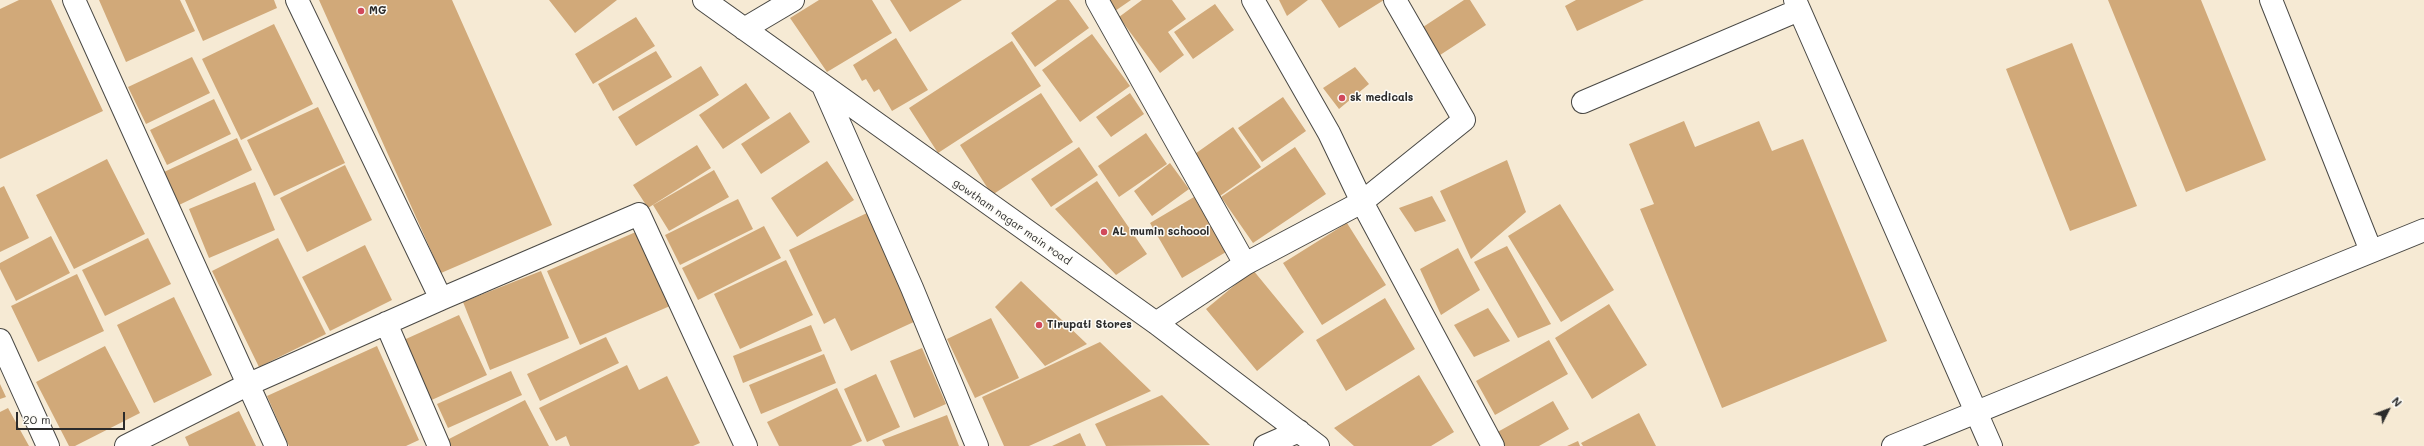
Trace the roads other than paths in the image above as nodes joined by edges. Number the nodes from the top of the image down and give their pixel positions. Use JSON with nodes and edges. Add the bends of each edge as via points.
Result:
{"nodes":[{"id":1,"x":74,"y":0,"type":"edge"},
{"id":2,"x":297,"y":0,"type":"edge"},
{"id":3,"x":704,"y":0,"type":"edge"},
{"id":4,"x":793,"y":0,"type":"edge"},
{"id":5,"x":1097,"y":0,"type":"edge"},
{"id":6,"x":1253,"y":0,"type":"edge"},
{"id":7,"x":1395,"y":0,"type":"edge"},
{"id":8,"x":2270,"y":0,"type":"edge"},
{"id":9,"x":1797,"y":5,"type":"edge"},
{"id":10,"x":744,"y":29,"type":"junction"},
{"id":11,"x":823,"y":84,"type":"junction"},
{"id":12,"x":1583,"y":102,"type":"dead end"},
{"id":13,"x":1362,"y":202,"type":"junction"},
{"id":14,"x":2424,"y":230,"type":"edge"},
{"id":15,"x":2371,"y":251,"type":"junction"},
{"id":16,"x":1245,"y":264,"type":"junction"},
{"id":17,"x":441,"y":299,"type":"junction"},
{"id":18,"x":386,"y":323,"type":"junction"},
{"id":19,"x":1156,"y":323,"type":"junction"},
{"id":20,"x":0,"y":340,"type":"edge"},
{"id":21,"x":247,"y":385,"type":"junction"},
{"id":22,"x":1976,"y":412,"type":"junction"},
{"id":23,"x":1299,"y":431,"type":"junction"},
{"id":24,"x":48,"y":446,"type":"edge"},
{"id":25,"x":126,"y":446,"type":"edge"},
{"id":26,"x":276,"y":446,"type":"edge"},
{"id":27,"x":438,"y":446,"type":"edge"},
{"id":28,"x":746,"y":446,"type":"edge"},
{"id":29,"x":977,"y":446,"type":"edge"},
{"id":30,"x":1265,"y":446,"type":"edge"},
{"id":31,"x":1318,"y":446,"type":"edge"},
{"id":32,"x":1493,"y":446,"type":"edge"},
{"id":33,"x":1893,"y":446,"type":"edge"},
{"id":34,"x":1991,"y":446,"type":"edge"}],
"edges":[{"from":1,"to":21,"type":"street"},
{"from":2,"to":17,"type":"street"},
{"from":3,"to":10,"type":"street","name":"gowtham nagar main road"},
{"from":4,"to":10,"type":"street"},
{"from":5,"to":16,"type":"street"},
{"from":6,"to":13,"type":"street","via":[[1329,133]]},
{"from":7,"to":13,"type":"street","via":[[1464,120]]},
{"from":8,"to":15,"type":"street"},
{"from":9,"to":12,"type":"street"},
{"from":9,"to":22,"type":"street"},
{"from":10,"to":11,"type":"street","name":"gowtham nagar main road"},
{"from":11,"to":19,"type":"street","name":"gowtham nagar main road"},
{"from":11,"to":29,"type":"street","via":[[912,288]]},
{"from":13,"to":16,"type":"street"},
{"from":13,"to":32,"type":"street"},
{"from":14,"to":15,"type":"street"},
{"from":15,"to":22,"type":"street"},
{"from":16,"to":19,"type":"street"},
{"from":17,"to":18,"type":"street"},
{"from":17,"to":28,"type":"street","via":[[639,214]]},
{"from":18,"to":21,"type":"street"},
{"from":18,"to":27,"type":"street"},
{"from":19,"to":23,"type":"street","name":"gowtham nagar main road"},
{"from":20,"to":24,"type":"street"},
{"from":21,"to":25,"type":"street"},
{"from":21,"to":26,"type":"street"},
{"from":22,"to":33,"type":"street"},
{"from":22,"to":34,"type":"street"},
{"from":23,"to":30,"type":"street"},
{"from":23,"to":31,"type":"street","name":"gowtham nagar main road"}]}
